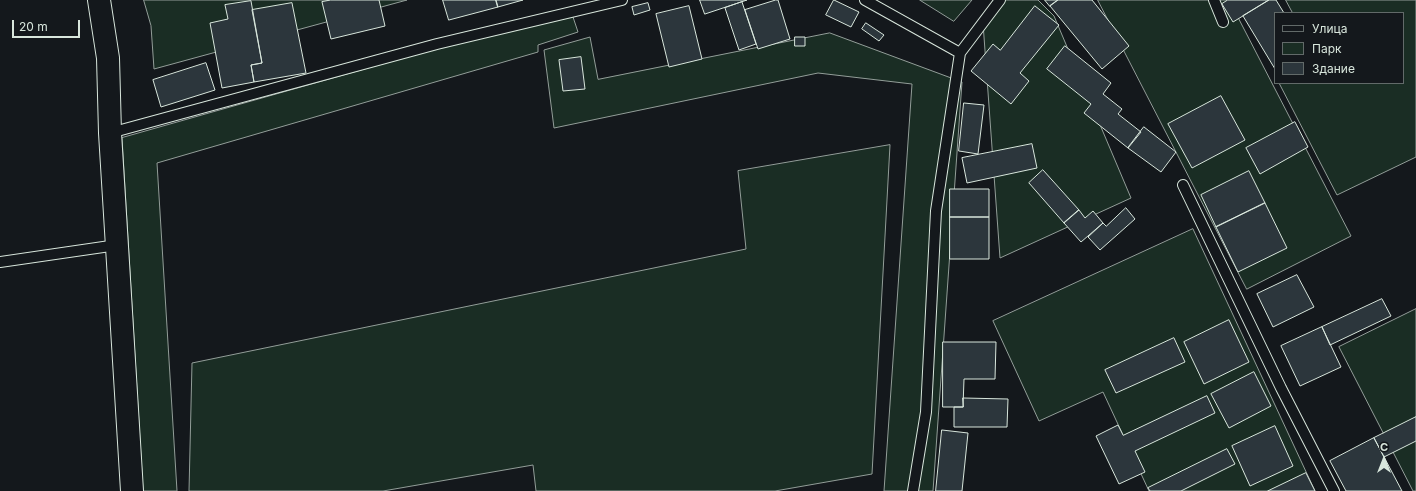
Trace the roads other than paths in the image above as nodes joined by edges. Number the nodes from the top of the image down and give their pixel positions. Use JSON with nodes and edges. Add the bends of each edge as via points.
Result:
{"nodes":[{"id":1,"x":99,"y":0,"type":"edge"},
{"id":2,"x":622,"y":0,"type":"edge"},
{"id":3,"x":865,"y":0,"type":"edge"},
{"id":4,"x":1000,"y":0,"type":"edge"},
{"id":5,"x":1214,"y":0,"type":"edge"},
{"id":6,"x":1223,"y":22,"type":"dead end"},
{"id":7,"x":960,"y":54,"type":"junction"},
{"id":8,"x":110,"y":133,"type":"junction"},
{"id":9,"x":1183,"y":185,"type":"dead end"},
{"id":10,"x":117,"y":245,"type":"junction"},
{"id":11,"x":0,"y":262,"type":"edge"},
{"id":12,"x":132,"y":491,"type":"edge"},
{"id":13,"x":914,"y":491,"type":"edge"},
{"id":14,"x":1334,"y":491,"type":"edge"}],
"edges":[{"from":1,"to":8,"type":"main road","via":[[108,58]]},
{"from":2,"to":8,"type":"lane","via":[[437,44]]},
{"from":3,"to":7,"type":"lane"},
{"from":4,"to":7,"type":"lane"},
{"from":5,"to":6,"type":"lane"},
{"from":7,"to":13,"type":"lane","via":[[936,212],[926,412]]},
{"from":8,"to":10,"type":"main road"},
{"from":9,"to":14,"type":"lane"},
{"from":10,"to":11,"type":"lane"},
{"from":10,"to":12,"type":"main road"}]}
